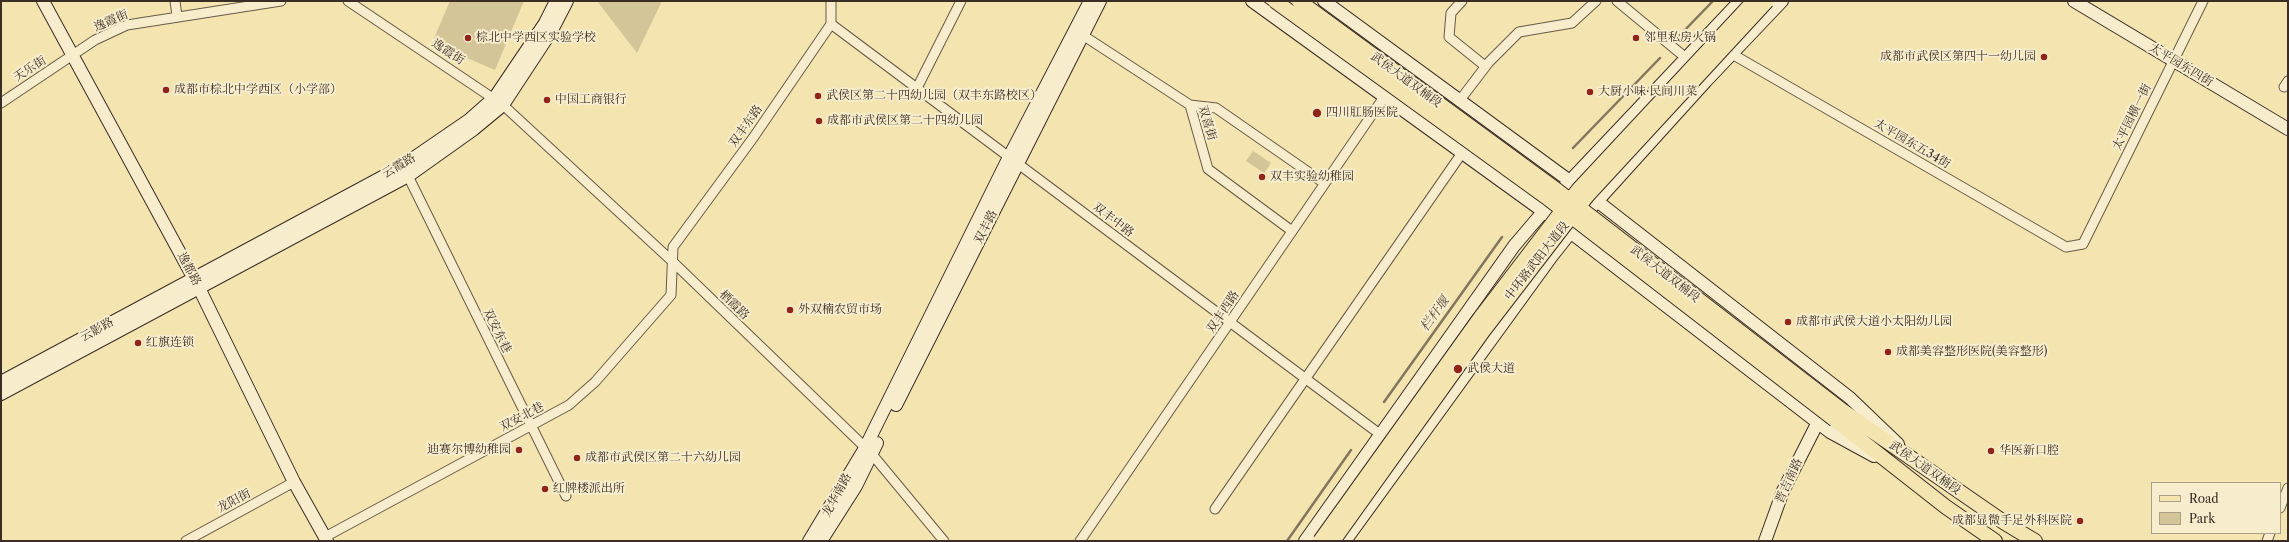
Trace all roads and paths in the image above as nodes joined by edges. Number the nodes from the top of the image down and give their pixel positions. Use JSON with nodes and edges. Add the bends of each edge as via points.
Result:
{"nodes":[{"id":1,"x":43,"y":1,"type":"edge"},
{"id":2,"x":175,"y":1,"type":"edge"},
{"id":3,"x":281,"y":1,"type":"edge"},
{"id":4,"x":348,"y":1,"type":"edge"},
{"id":5,"x":556,"y":1,"type":"edge"},
{"id":6,"x":567,"y":1,"type":"edge"},
{"id":7,"x":831,"y":1,"type":"edge"},
{"id":8,"x":961,"y":1,"type":"edge"},
{"id":9,"x":1090,"y":1,"type":"edge"},
{"id":10,"x":1100,"y":1,"type":"edge"},
{"id":11,"x":1252,"y":1,"type":"edge"},
{"id":12,"x":1275,"y":1,"type":"edge"},
{"id":13,"x":1299,"y":1,"type":"edge"},
{"id":14,"x":1324,"y":1,"type":"edge"},
{"id":15,"x":1462,"y":1,"type":"edge"},
{"id":16,"x":1596,"y":1,"type":"edge"},
{"id":17,"x":1617,"y":1,"type":"edge"},
{"id":18,"x":1740,"y":1,"type":"edge"},
{"id":19,"x":1754,"y":1,"type":"edge"},
{"id":20,"x":1768,"y":1,"type":"edge"},
{"id":21,"x":1782,"y":1,"type":"edge"},
{"id":22,"x":2074,"y":1,"type":"edge"},
{"id":23,"x":2203,"y":1,"type":"edge"},
{"id":24,"x":177,"y":16,"type":"junction"},
{"id":25,"x":831,"y":24,"type":"junction"},
{"id":26,"x":1084,"y":36,"type":"junction"},
{"id":27,"x":1732,"y":54,"type":"junction"},
{"id":28,"x":73,"y":55,"type":"junction"},
{"id":29,"x":1686,"y":58,"type":"junction"},
{"id":30,"x":2173,"y":60,"type":"junction"},
{"id":31,"x":1485,"y":66,"type":"junction"},
{"id":32,"x":917,"y":88,"type":"junction"},
{"id":33,"x":1384,"y":97,"type":"junction"},
{"id":34,"x":1460,"y":100,"type":"junction"},
{"id":35,"x":499,"y":101,"type":"junction"},
{"id":36,"x":1,"y":103,"type":"edge"},
{"id":37,"x":1190,"y":104,"type":"junction"},
{"id":38,"x":2288,"y":129,"type":"edge"},
{"id":39,"x":1462,"y":153,"type":"junction"},
{"id":40,"x":1014,"y":160,"type":"junction"},
{"id":41,"x":408,"y":176,"type":"junction"},
{"id":42,"x":1570,"y":181,"type":"junction"},
{"id":43,"x":1324,"y":183,"type":"junction"},
{"id":44,"x":1597,"y":201,"type":"junction"},
{"id":45,"x":1544,"y":212,"type":"junction"},
{"id":46,"x":1292,"y":231,"type":"junction"},
{"id":47,"x":1571,"y":232,"type":"junction"},
{"id":48,"x":2083,"y":244,"type":"joint"},
{"id":49,"x":673,"y":262,"type":"junction"},
{"id":50,"x":197,"y":283,"type":"junction"},
{"id":51,"x":1230,"y":322,"type":"junction"},
{"id":52,"x":1305,"y":378,"type":"junction"},
{"id":53,"x":1,"y":382,"type":"edge"},
{"id":54,"x":1,"y":394,"type":"edge"},
{"id":55,"x":1839,"y":415,"type":"junction"},
{"id":56,"x":1818,"y":422,"type":"junction"},
{"id":57,"x":530,"y":426,"type":"junction"},
{"id":58,"x":1381,"y":435,"type":"junction"},
{"id":59,"x":868,"y":451,"type":"junction"},
{"id":60,"x":1919,"y":464,"type":"junction"},
{"id":61,"x":1901,"y":471,"type":"junction"},
{"id":62,"x":294,"y":482,"type":"junction"},
{"id":63,"x":2288,"y":488,"type":"edge"},
{"id":64,"x":566,"y":496,"type":"dead end"},
{"id":65,"x":2281,"y":506,"type":"edge"},
{"id":66,"x":1215,"y":509,"type":"dead end"},
{"id":67,"x":326,"y":539,"type":"edge"},
{"id":68,"x":186,"y":541,"type":"edge"},
{"id":69,"x":809,"y":541,"type":"edge"},
{"id":70,"x":821,"y":541,"type":"edge"},
{"id":71,"x":944,"y":541,"type":"edge"},
{"id":72,"x":1080,"y":541,"type":"edge"},
{"id":73,"x":1305,"y":541,"type":"edge"},
{"id":74,"x":1320,"y":541,"type":"edge"},
{"id":75,"x":1333,"y":541,"type":"edge"},
{"id":76,"x":1346,"y":541,"type":"edge"},
{"id":77,"x":1765,"y":541,"type":"edge"},
{"id":78,"x":1995,"y":541,"type":"edge"},
{"id":79,"x":2036,"y":541,"type":"edge"}],
"edges":[{"from":1,"to":28,"type":"street","name":"逸都路"},
{"from":2,"to":24,"type":"street"},
{"from":3,"to":24,"type":"street","name":"逸霞街"},
{"from":4,"to":35,"type":"street","name":"逸霞街"},
{"from":5,"to":35,"type":"street","name":"云霞路"},
{"from":6,"to":35,"type":"street","via":[[548,38]]},
{"from":7,"to":25,"type":"street"},
{"from":8,"to":32,"type":"street"},
{"from":9,"to":40,"type":"street","name":"双丰路"},
{"from":10,"to":26,"type":"street","name":"双丰路"},
{"from":11,"to":33,"type":"street"},
{"from":12,"to":55,"type":"main road","name":"武侯大道双楠段","bridge":true,"via":[[1558,206]]},
{"from":13,"to":55,"type":"main road","name":"武侯大道双楠段","bridge":true,"via":[[1558,191]]},
{"from":14,"to":34,"type":"street"},
{"from":15,"to":31,"type":"street","via":[[1451,13],[1449,37]]},
{"from":16,"to":31,"type":"street","via":[[1572,23],[1519,32]]},
{"from":17,"to":29,"type":"street"},
{"from":18,"to":29,"type":"street"},
{"from":19,"to":74,"type":"main road","name":"中环路武阳大道段","bridge":true,"via":[[1578,190],[1480,318]]},
{"from":20,"to":75,"type":"main road","name":"中环路武阳大道段","bridge":true,"via":[[1587,196],[1484,330]]},
{"from":21,"to":27,"type":"street"},
{"from":22,"to":30,"type":"street","name":"太平园东四街"},
{"from":23,"to":30,"type":"street","name":"太平园横一街"},
{"from":24,"to":28,"type":"street","name":"逸霞街","via":[[127,25],[95,40]]},
{"from":25,"to":32,"type":"street","name":"双丰中路"},
{"from":25,"to":49,"type":"street","name":"双丰东路","via":[[753,138],[673,247]]},
{"from":26,"to":37,"type":"street","name":"双喜街"},
{"from":26,"to":40,"type":"street","name":"双丰路"},
{"from":27,"to":44,"type":"street"},
{"from":27,"to":48,"type":"street","name":"太平园东五34街","via":[[2066,247]]},
{"from":28,"to":36,"type":"street","name":"天乐街"},
{"from":28,"to":50,"type":"street","name":"逸都路"},
{"from":29,"to":42,"type":"street"},
{"from":30,"to":38,"type":"street","name":"太平园东四街"},
{"from":30,"to":48,"type":"street","name":"太平园横一街"},
{"from":31,"to":34,"type":"street"},
{"from":32,"to":40,"type":"street","name":"双丰中路"},
{"from":33,"to":39,"type":"street"},
{"from":33,"to":43,"type":"street","name":"双丰西路"},
{"from":34,"to":42,"type":"street"},
{"from":35,"to":41,"type":"street","via":[[474,129]]},
{"from":35,"to":49,"type":"street","name":"栖霞路"},
{"from":35,"to":50,"type":"street","name":"云霞路","via":[[399,168]]},
{"from":37,"to":43,"type":"street","via":[[1216,108]]},
{"from":37,"to":46,"type":"street","name":"双喜街","via":[[1208,169]]},
{"from":39,"to":45,"type":"street"},
{"from":39,"to":52,"type":"street"},
{"from":40,"to":51,"type":"street","name":"双丰中路"},
{"from":40,"to":59,"type":"street","name":"双丰路"},
{"from":41,"to":50,"type":"street"},
{"from":41,"to":57,"type":"street","name":"双安东巷"},
{"from":42,"to":44,"type":"street"},
{"from":42,"to":45,"type":"street"},
{"from":43,"to":46,"type":"street","name":"双丰西路"},
{"from":44,"to":47,"type":"street"},
{"from":44,"to":60,"type":"street","via":[[1850,398]]},
{"from":45,"to":47,"type":"street"},
{"from":45,"to":58,"type":"street","via":[[1514,246]]},
{"from":46,"to":51,"type":"street","name":"双丰西路"},
{"from":47,"to":56,"type":"street"},
{"from":47,"to":76,"type":"street"},
{"from":49,"to":57,"type":"street","name":"双安北巷","via":[[671,295],[581,396],[570,405]]},
{"from":49,"to":59,"type":"street","name":"栖霞路"},
{"from":50,"to":53,"type":"street","name":"云影路"},
{"from":50,"to":54,"type":"street"},
{"from":50,"to":62,"type":"street","name":"逸都路"},
{"from":51,"to":52,"type":"street","name":"双丰中路"},
{"from":51,"to":72,"type":"street","name":"双丰西路"},
{"from":52,"to":58,"type":"street","name":"双丰中路"},
{"from":52,"to":66,"type":"street"},
{"from":55,"to":60,"type":"main road","name":"武侯大道双楠段"},
{"from":55,"to":61,"type":"main road","name":"武侯大道双楠段"},
{"from":56,"to":61,"type":"street","via":[[1830,432]]},
{"from":56,"to":77,"type":"street","name":"晋吉南路","via":[[1783,491]]},
{"from":57,"to":64,"type":"street","name":"双安东巷"},
{"from":57,"to":67,"type":"street","name":"双安北巷"},
{"from":58,"to":73,"type":"street"},
{"from":59,"to":69,"type":"street","name":"龙华南路"},
{"from":59,"to":70,"type":"street","name":"龙华南路","via":[[856,486]]},
{"from":59,"to":71,"type":"street","name":"栖霞路"},
{"from":60,"to":79,"type":"main road","name":"武侯大道双楠段","via":[[2005,523]]},
{"from":61,"to":78,"type":"main road","name":"武侯大道双楠段"},
{"from":62,"to":67,"type":"street","name":"逸都路"},
{"from":62,"to":68,"type":"street","name":"龙阳街"},
{"from":63,"to":65,"type":"street"}]}
